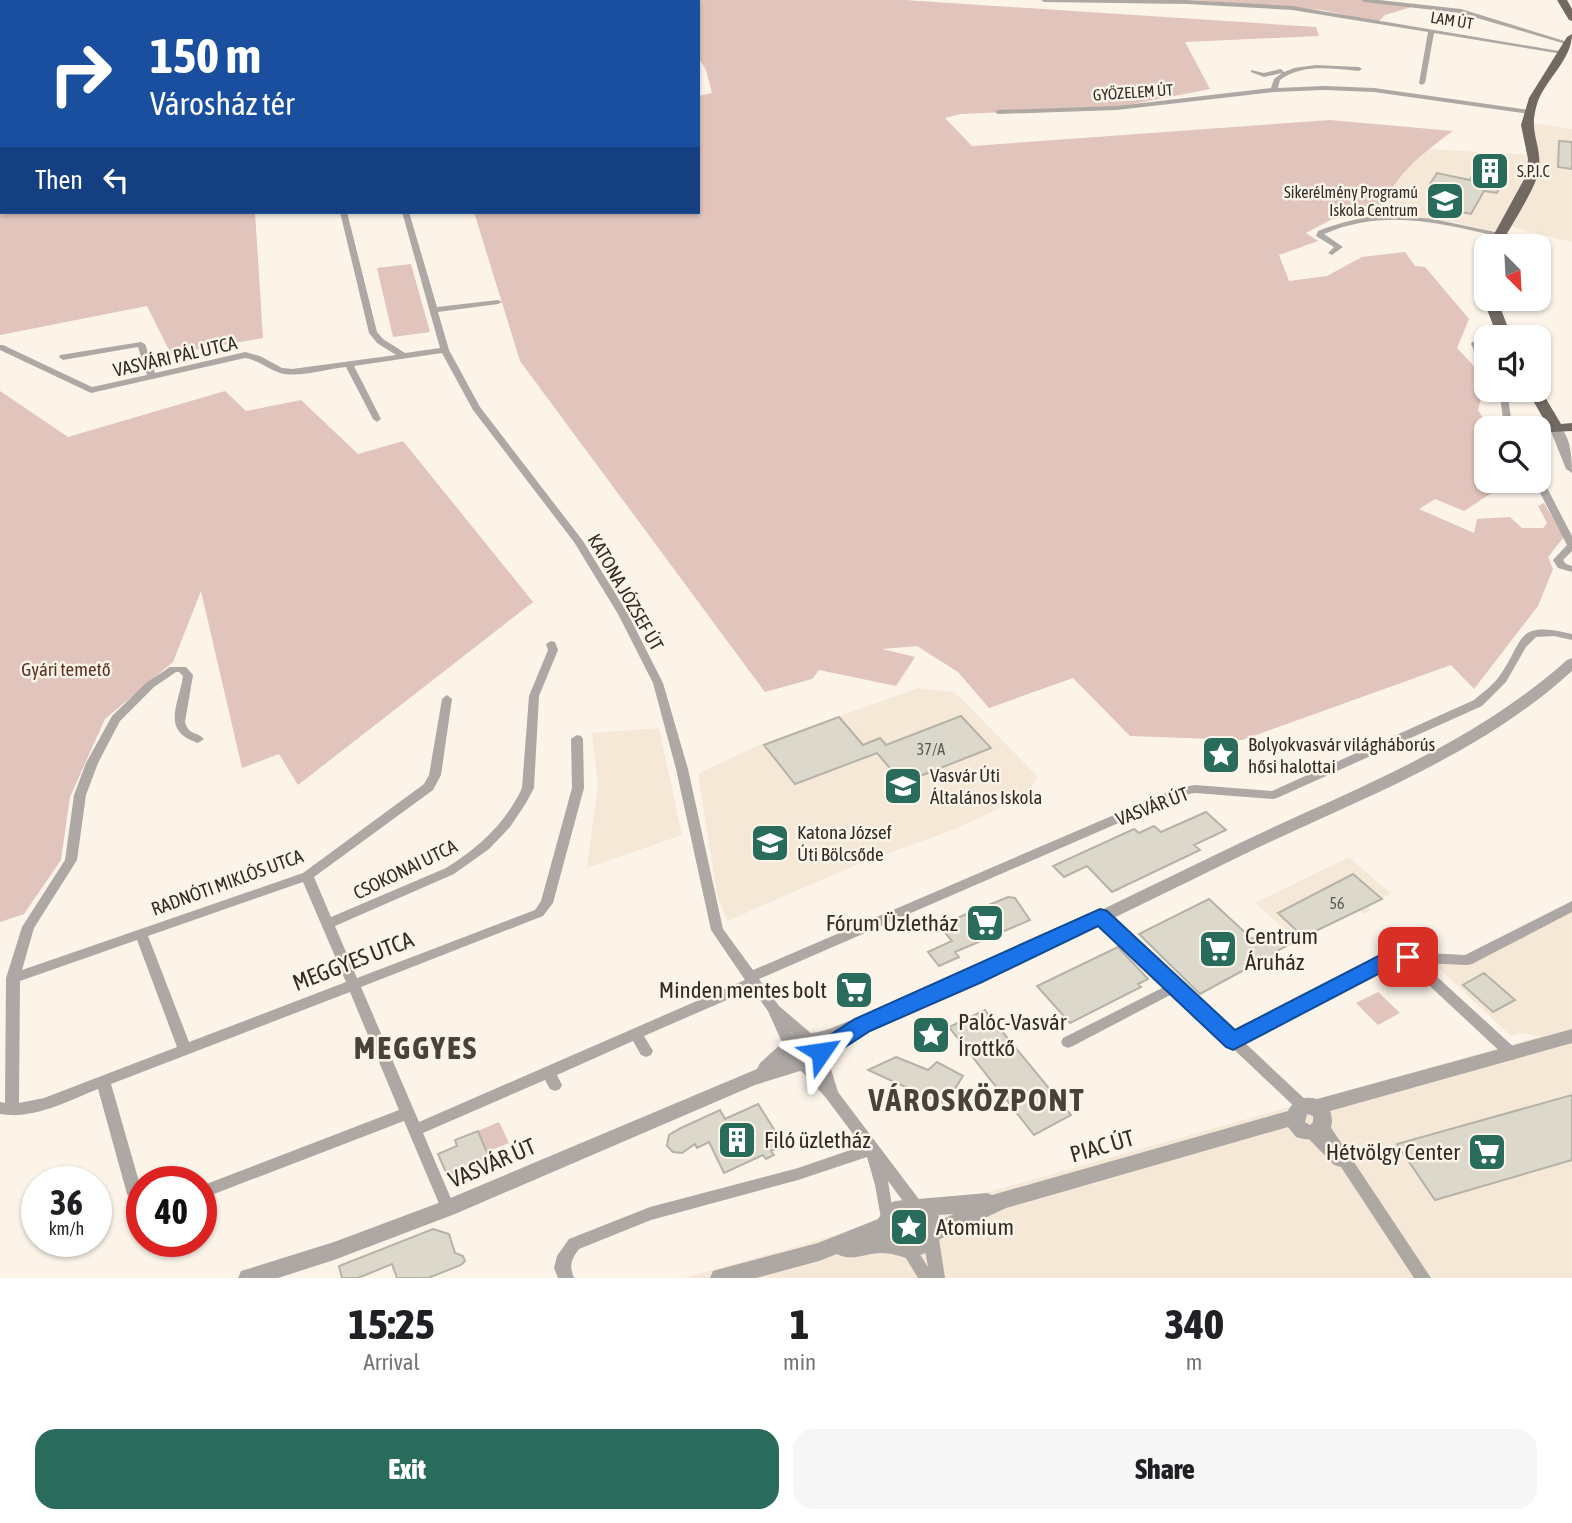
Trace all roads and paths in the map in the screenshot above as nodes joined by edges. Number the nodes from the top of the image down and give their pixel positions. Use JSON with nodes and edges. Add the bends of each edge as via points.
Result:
{"nodes":[{"id":1,"x":1044,"y":0,"type":"edge"},
{"id":2,"x":1364,"y":0,"type":"edge"},
{"id":3,"x":1562,"y":0,"type":"edge"},
{"id":4,"x":1572,"y":18,"type":"edge"},
{"id":5,"x":1431,"y":31,"type":"junction"},
{"id":6,"x":1567,"y":44,"type":"edge"},
{"id":7,"x":1359,"y":69,"type":"dead end"},
{"id":8,"x":1253,"y":71,"type":"dead end"},
{"id":9,"x":1422,"y":83,"type":"dead end"},
{"id":10,"x":1272,"y":90,"type":"junction"},
{"id":11,"x":998,"y":112,"type":"dead end"},
{"id":12,"x":1530,"y":112,"type":"junction"},
{"id":13,"x":344,"y":214,"type":"edge"},
{"id":14,"x":406,"y":214,"type":"edge"},
{"id":15,"x":1494,"y":234,"type":"edge"},
{"id":16,"x":1501,"y":234,"type":"edge"},
{"id":17,"x":1332,"y":253,"type":"dead end"},
{"id":18,"x":498,"y":302,"type":"dead end"},
{"id":19,"x":433,"y":310,"type":"junction"},
{"id":20,"x":0,"y":347,"type":"edge"},
{"id":21,"x":445,"y":351,"type":"junction"},
{"id":22,"x":404,"y":356,"type":"junction"},
{"id":23,"x":63,"y":357,"type":"dead end"},
{"id":24,"x":349,"y":364,"type":"junction"},
{"id":25,"x":152,"y":376,"type":"junction"},
{"id":26,"x":1541,"y":402,"type":"edge"},
{"id":27,"x":1544,"y":407,"type":"junction"},
{"id":28,"x":377,"y":419,"type":"dead end"},
{"id":29,"x":1572,"y":425,"type":"edge"},
{"id":30,"x":1556,"y":429,"type":"junction"},
{"id":31,"x":1572,"y":469,"type":"edge"},
{"id":32,"x":1545,"y":493,"type":"edge"},
{"id":33,"x":1572,"y":569,"type":"edge"},
{"id":34,"x":1572,"y":637,"type":"edge"},
{"id":35,"x":551,"y":645,"type":"dead end"},
{"id":36,"x":1572,"y":663,"type":"edge"},
{"id":37,"x":446,"y":699,"type":"dead end"},
{"id":38,"x":198,"y":739,"type":"dead end"},
{"id":39,"x":577,"y":739,"type":"dead end"},
{"id":40,"x":307,"y":876,"type":"junction"},
{"id":41,"x":1572,"y":906,"type":"edge"},
{"id":42,"x":1100,"y":916,"type":"junction"},
{"id":43,"x":328,"y":924,"type":"junction"},
{"id":44,"x":141,"y":934,"type":"junction"},
{"id":45,"x":1408,"y":957,"type":"junction"},
{"id":46,"x":13,"y":978,"type":"junction"},
{"id":47,"x":752,"y":980,"type":"junction"},
{"id":48,"x":353,"y":985,"type":"junction"},
{"id":49,"x":1175,"y":987,"type":"junction"},
{"id":50,"x":773,"y":1008,"type":"junction"},
{"id":51,"x":636,"y":1034,"type":"junction"},
{"id":52,"x":1572,"y":1036,"type":"edge"},
{"id":53,"x":1233,"y":1041,"type":"junction"},
{"id":54,"x":1068,"y":1042,"type":"dead end"},
{"id":55,"x":816,"y":1047,"type":"junction"},
{"id":56,"x":185,"y":1049,"type":"junction"},
{"id":57,"x":646,"y":1051,"type":"dead end"},
{"id":58,"x":1512,"y":1054,"type":"junction"},
{"id":59,"x":794,"y":1056,"type":"junction"},
{"id":60,"x":548,"y":1072,"type":"junction"},
{"id":61,"x":103,"y":1081,"type":"junction"},
{"id":62,"x":555,"y":1086,"type":"dead end"},
{"id":63,"x":830,"y":1091,"type":"junction"},
{"id":64,"x":6,"y":1109,"type":"edge"},
{"id":65,"x":407,"y":1114,"type":"junction"},
{"id":66,"x":1308,"y":1118,"type":"junction"},
{"id":67,"x":414,"y":1131,"type":"junction"},
{"id":68,"x":870,"y":1150,"type":"junction"},
{"id":69,"x":126,"y":1166,"type":"edge"},
{"id":70,"x":217,"y":1187,"type":"edge"},
{"id":71,"x":1002,"y":1200,"type":"junction"},
{"id":72,"x":448,"y":1208,"type":"junction"},
{"id":73,"x":919,"y":1208,"type":"junction"},
{"id":74,"x":886,"y":1222,"type":"junction"},
{"id":75,"x":932,"y":1236,"type":"junction"},
{"id":76,"x":903,"y":1248,"type":"junction"},
{"id":77,"x":819,"y":1252,"type":"junction"},
{"id":78,"x":248,"y":1278,"type":"edge"},
{"id":79,"x":566,"y":1278,"type":"edge"},
{"id":80,"x":720,"y":1278,"type":"edge"},
{"id":81,"x":926,"y":1278,"type":"edge"},
{"id":82,"x":937,"y":1278,"type":"edge"},
{"id":83,"x":1423,"y":1278,"type":"edge"}],
"edges":[{"from":1,"to":5,"type":"street","name":"LAM ÚT","via":[[1242,4],[1323,12]]},
{"from":2,"to":6,"type":"street","via":[[1461,11]]},
{"from":3,"to":4,"type":"main road"},
{"from":5,"to":6,"type":"street","name":"LAM ÚT"},
{"from":5,"to":9,"type":"street"},
{"from":6,"to":12,"type":"main road","via":[[1540,86]]},
{"from":7,"to":10,"type":"street","via":[[1287,72]]},
{"from":8,"to":10,"type":"street","via":[[1259,75],[1278,73],[1268,81]]},
{"from":10,"to":11,"type":"street","name":"GYŐZELEM ÚT","via":[[1155,106]]},
{"from":10,"to":12,"type":"street","name":"GYŐZELEM ÚT","via":[[1365,90]]},
{"from":12,"to":16,"type":"main road","via":[[1527,129],[1533,174]]},
{"from":13,"to":22,"type":"street","via":[[373,332]]},
{"from":14,"to":19,"type":"street","name":"KATONA JÓZSEF ÚT"},
{"from":15,"to":17,"type":"street","via":[[1406,218],[1362,221],[1321,233],[1339,247]]},
{"from":18,"to":19,"type":"street"},
{"from":19,"to":21,"type":"street","name":"KATONA JÓZSEF ÚT"},
{"from":20,"to":25,"type":"street","name":"VASVÁRI PÁL UTCA","via":[[88,390]]},
{"from":21,"to":22,"type":"street","name":"VASVÁRI PÁL UTCA"},
{"from":21,"to":47,"type":"street","name":"KATONA JÓZSEF ÚT","via":[[476,408],[578,541],[658,683],[717,930]]},
{"from":22,"to":24,"type":"street","name":"VASVÁRI PÁL UTCA"},
{"from":23,"to":25,"type":"street","via":[[141,344]]},
{"from":24,"to":25,"type":"street","name":"VASVÁRI PÁL UTCA","via":[[284,372],[244,355]]},
{"from":24,"to":28,"type":"street"},
{"from":26,"to":27,"type":"main road"},
{"from":27,"to":29,"type":"main road"},
{"from":27,"to":30,"type":"main road"},
{"from":29,"to":30,"type":"main road"},
{"from":30,"to":31,"type":"street"},
{"from":32,"to":33,"type":"street","via":[[1572,545],[1558,560]]},
{"from":34,"to":47,"type":"street","name":"VASVÁR ÚT","via":[[1545,632],[1529,636],[1518,646],[1502,680],[1478,703],[1273,795],[1181,791]]},
{"from":35,"to":43,"type":"street","name":"CSOKONAI UTCA","via":[[534,696],[527,788],[501,828],[467,862]]},
{"from":36,"to":42,"type":"street","via":[[1485,730]]},
{"from":37,"to":40,"type":"street","name":"RADNÓTI MIKLÓS UTCA","via":[[435,775],[429,787]]},
{"from":38,"to":46,"type":"street","name":"MEGGYES UTCA","via":[[181,730],[178,717],[188,689],[188,675],[182,669],[174,669],[150,685],[116,719],[80,795],[71,860],[28,927]]},
{"from":39,"to":48,"type":"street","name":"MEGGYES UTCA","via":[[578,788],[542,910]]},
{"from":40,"to":43,"type":"street"},
{"from":40,"to":44,"type":"street","name":"RADNÓTI MIKLÓS UTCA"},
{"from":41,"to":45,"type":"street","via":[[1467,960]]},
{"from":42,"to":49,"type":"street"},
{"from":42,"to":55,"type":"street"},
{"from":43,"to":48,"type":"street"},
{"from":44,"to":46,"type":"street","name":"RADNÓTI MIKLÓS UTCA"},
{"from":44,"to":56,"type":"street"},
{"from":45,"to":53,"type":"street","via":[[1395,957]]},
{"from":45,"to":58,"type":"street"},
{"from":46,"to":64,"type":"street","name":"MEGGYES UTCA"},
{"from":47,"to":50,"type":"street","name":"KATONA JÓZSEF ÚT"},
{"from":47,"to":51,"type":"street","name":"VASVÁR ÚT","via":[[723,1004]]},
{"from":48,"to":56,"type":"street","name":"MEGGYES UTCA"},
{"from":48,"to":65,"type":"street"},
{"from":49,"to":53,"type":"street"},
{"from":49,"to":54,"type":"street"},
{"from":50,"to":55,"type":"street"},
{"from":50,"to":59,"type":"street"},
{"from":51,"to":57,"type":"street"},
{"from":51,"to":60,"type":"street","name":"VASVÁR ÚT"},
{"from":52,"to":58,"type":"street","name":"PIAC ÚT"},
{"from":53,"to":66,"type":"street"},
{"from":55,"to":59,"type":"street","via":[[813,1063]]},
{"from":55,"to":59,"type":"street","via":[[798,1039]]},
{"from":55,"to":63,"type":"street"},
{"from":56,"to":61,"type":"street","name":"MEGGYES UTCA"},
{"from":58,"to":66,"type":"street","name":"PIAC ÚT","via":[[1373,1091]]},
{"from":59,"to":63,"type":"street"},
{"from":59,"to":72,"type":"street","name":"VASVÁR ÚT"},
{"from":60,"to":62,"type":"street"},
{"from":60,"to":67,"type":"street","name":"VASVÁR ÚT"},
{"from":61,"to":64,"type":"street","name":"MEGGYES UTCA","via":[[45,1104]]},
{"from":61,"to":69,"type":"street"},
{"from":63,"to":68,"type":"street"},
{"from":65,"to":67,"type":"street"},
{"from":65,"to":70,"type":"street"},
{"from":66,"to":71,"type":"street","name":"PIAC ÚT","via":[[1216,1139]]},
{"from":66,"to":83,"type":"street","via":[[1358,1181]]},
{"from":67,"to":72,"type":"street"},
{"from":68,"to":73,"type":"street"},
{"from":68,"to":74,"type":"street","via":[[882,1185]]},
{"from":68,"to":79,"type":"street","via":[[701,1203],[650,1214],[575,1244],[565,1256],[562,1268]]},
{"from":71,"to":73,"type":"street"},
{"from":71,"to":75,"type":"street"},
{"from":72,"to":78,"type":"street","name":"VASVÁR ÚT"},
{"from":73,"to":74,"type":"street","via":[[895,1209]]},
{"from":73,"to":75,"type":"street","via":[[932,1220]]},
{"from":74,"to":76,"type":"street","via":[[888,1237]]},
{"from":74,"to":77,"type":"street"},
{"from":75,"to":76,"type":"street","via":[[922,1248]]},
{"from":75,"to":82,"type":"street"},
{"from":76,"to":77,"type":"street","via":[[882,1244]]},
{"from":76,"to":81,"type":"street"},
{"from":77,"to":80,"type":"street"}]}
